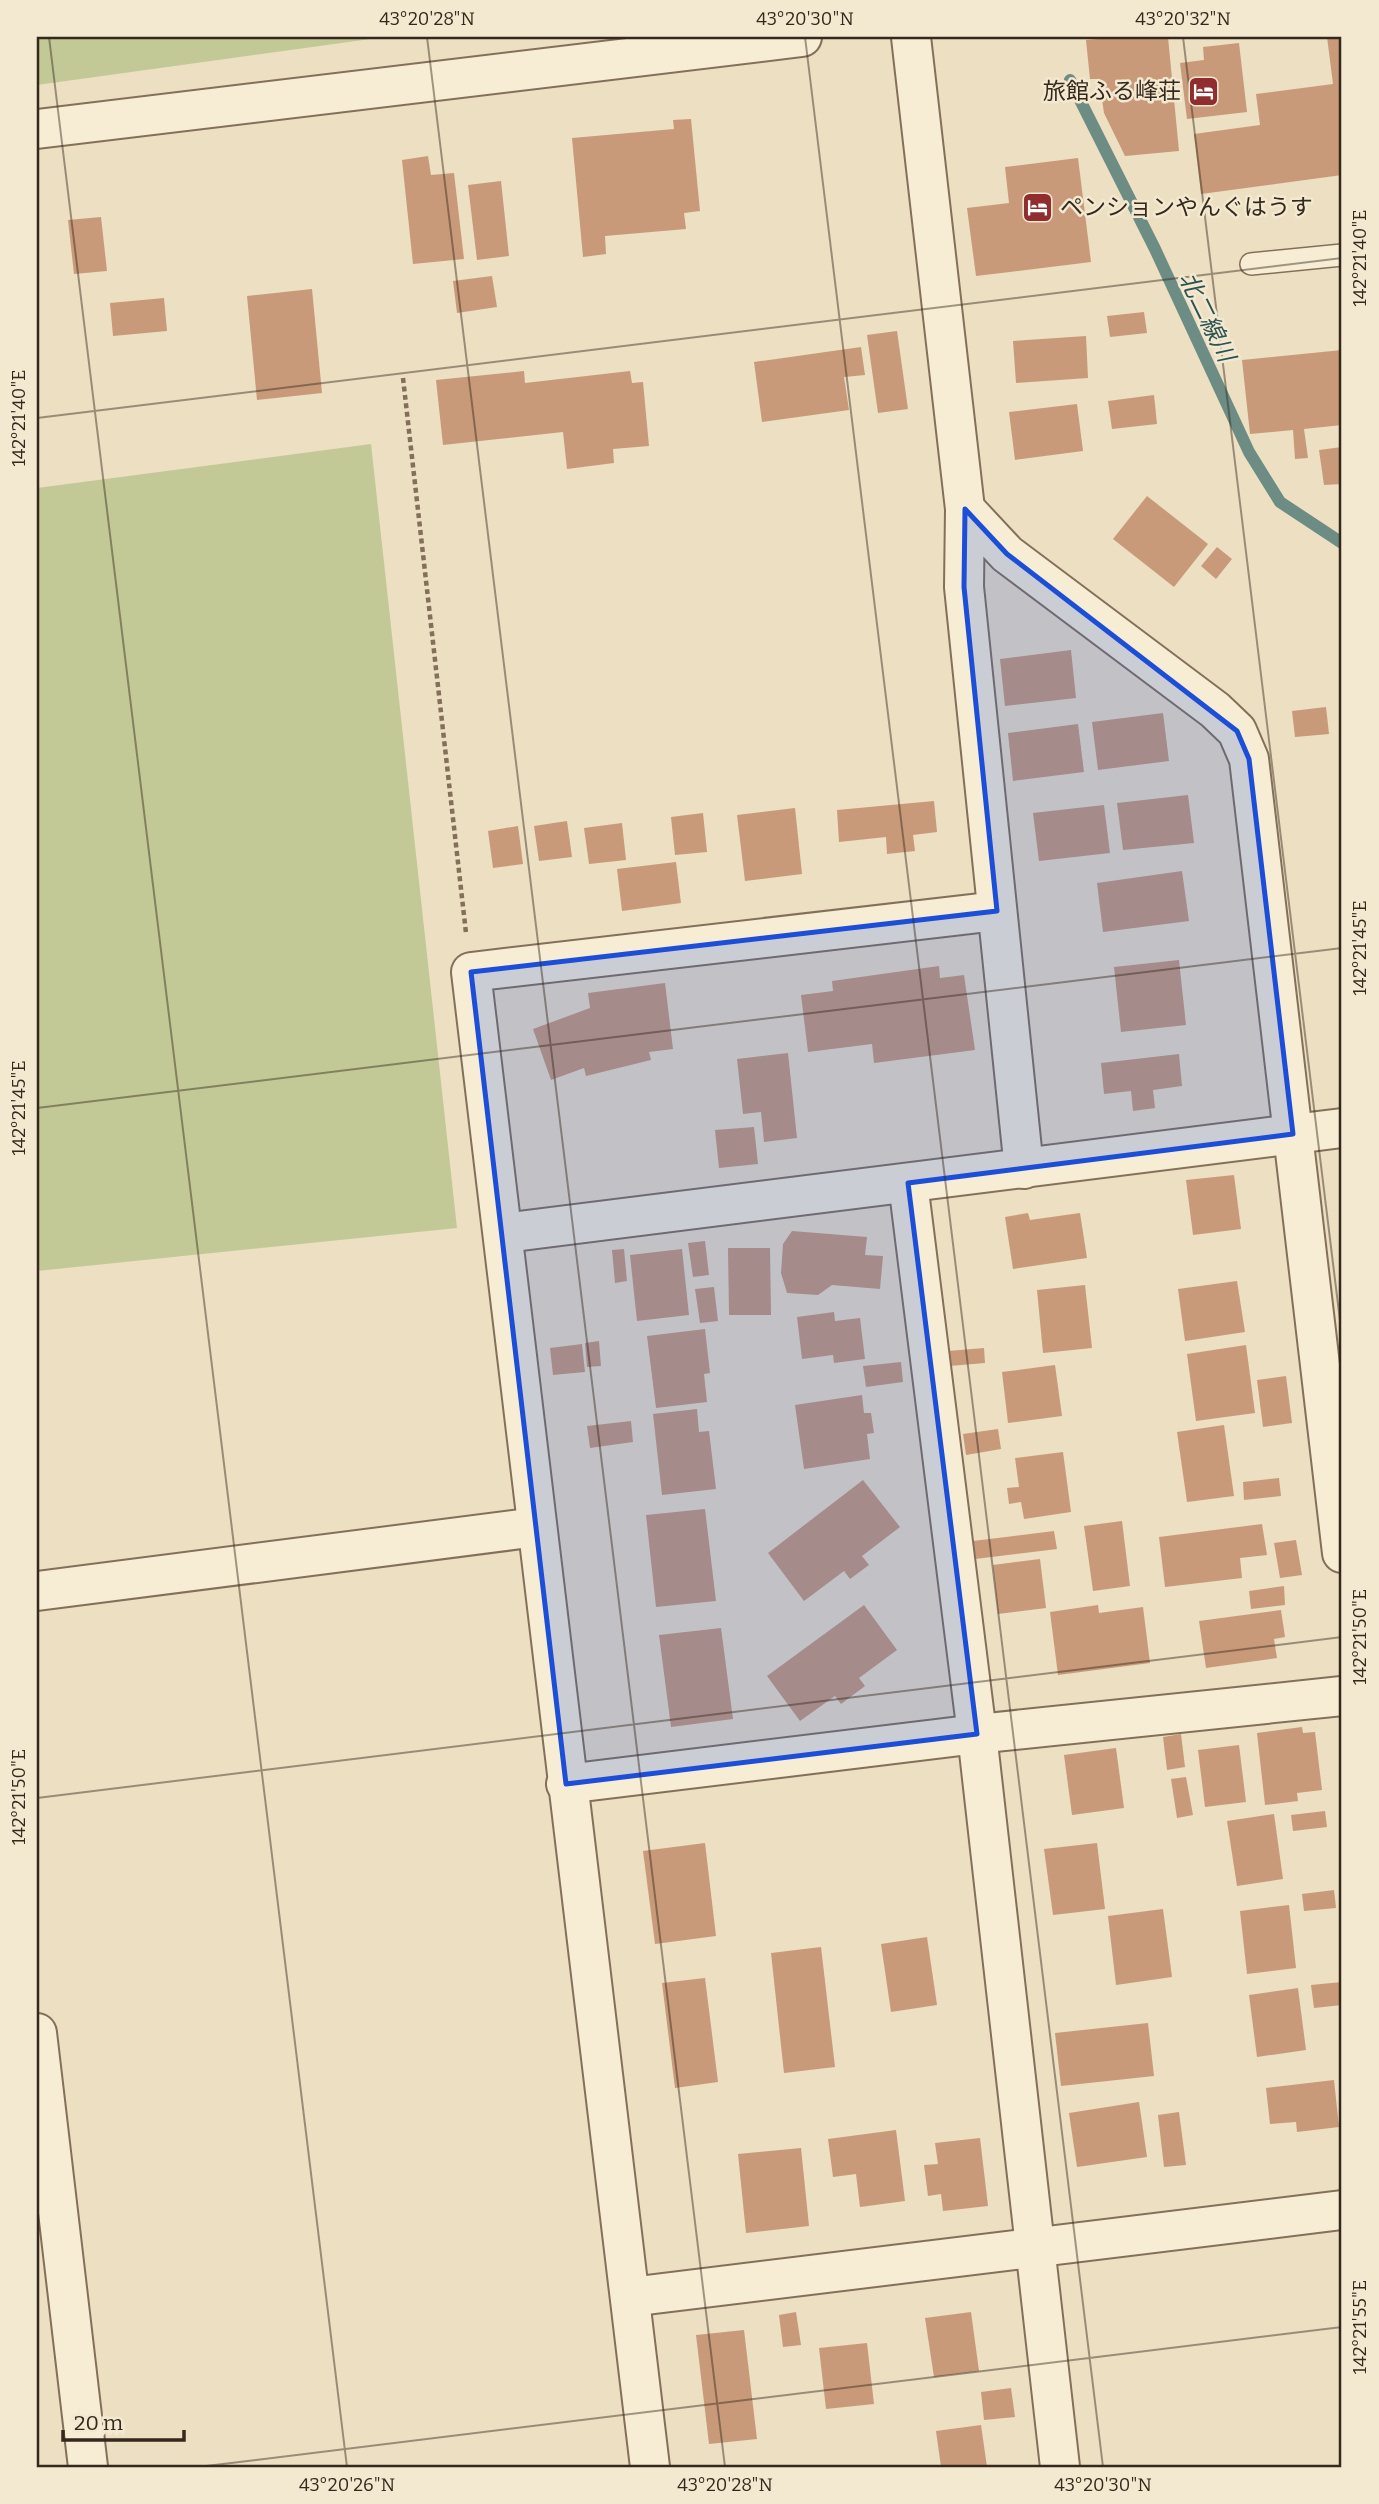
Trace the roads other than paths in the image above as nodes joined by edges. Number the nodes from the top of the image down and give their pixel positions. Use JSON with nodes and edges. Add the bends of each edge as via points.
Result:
{"nodes":[{"id":1,"x":802,"y":37,"type":"edge"},
{"id":2,"x":911,"y":37,"type":"edge"},
{"id":3,"x":37,"y":129,"type":"edge"},
{"id":4,"x":1342,"y":255,"type":"edge"},
{"id":5,"x":1251,"y":264,"type":"dead end"},
{"id":6,"x":965,"y":509,"type":"junction"},
{"id":7,"x":997,"y":911,"type":"junction"},
{"id":8,"x":1342,"y":1128,"type":"edge"},
{"id":9,"x":1293,"y":1134,"type":"junction"},
{"id":10,"x":1024,"y":1170,"type":"junction"},
{"id":11,"x":908,"y":1183,"type":"junction"},
{"id":12,"x":504,"y":1233,"type":"junction"},
{"id":13,"x":537,"y":1527,"type":"junction"},
{"id":14,"x":1342,"y":1553,"type":"edge"},
{"id":15,"x":37,"y":1591,"type":"edge"},
{"id":16,"x":1342,"y":1696,"type":"edge"},
{"id":17,"x":977,"y":1734,"type":"junction"},
{"id":18,"x":566,"y":1784,"type":"junction"},
{"id":19,"x":37,"y":2033,"type":"edge"},
{"id":20,"x":1342,"y":2210,"type":"edge"},
{"id":21,"x":1034,"y":2246,"type":"junction"},
{"id":22,"x":630,"y":2297,"type":"junction"},
{"id":23,"x":88,"y":2467,"type":"edge"},
{"id":24,"x":650,"y":2467,"type":"edge"},
{"id":25,"x":1060,"y":2467,"type":"edge"}],
"edges":[{"from":1,"to":3,"type":"street"},
{"from":2,"to":6,"type":"street"},
{"from":4,"to":5,"type":"lane"},
{"from":6,"to":7,"type":"street","via":[[964,587]]},
{"from":6,"to":9,"type":"street","via":[[1007,554],[1237,731],[1249,759]]},
{"from":7,"to":10,"type":"street"},
{"from":7,"to":12,"type":"street","via":[[471,972]]},
{"from":8,"to":9,"type":"street"},
{"from":9,"to":10,"type":"street"},
{"from":9,"to":14,"type":"street"},
{"from":10,"to":11,"type":"street"},
{"from":11,"to":12,"type":"street"},
{"from":11,"to":17,"type":"street"},
{"from":12,"to":13,"type":"street"},
{"from":13,"to":15,"type":"street"},
{"from":13,"to":18,"type":"street"},
{"from":16,"to":17,"type":"street"},
{"from":17,"to":18,"type":"street"},
{"from":17,"to":21,"type":"street"},
{"from":18,"to":22,"type":"street"},
{"from":19,"to":23,"type":"street"},
{"from":20,"to":21,"type":"street"},
{"from":21,"to":22,"type":"street"},
{"from":21,"to":25,"type":"street"},
{"from":22,"to":24,"type":"street"}]}
